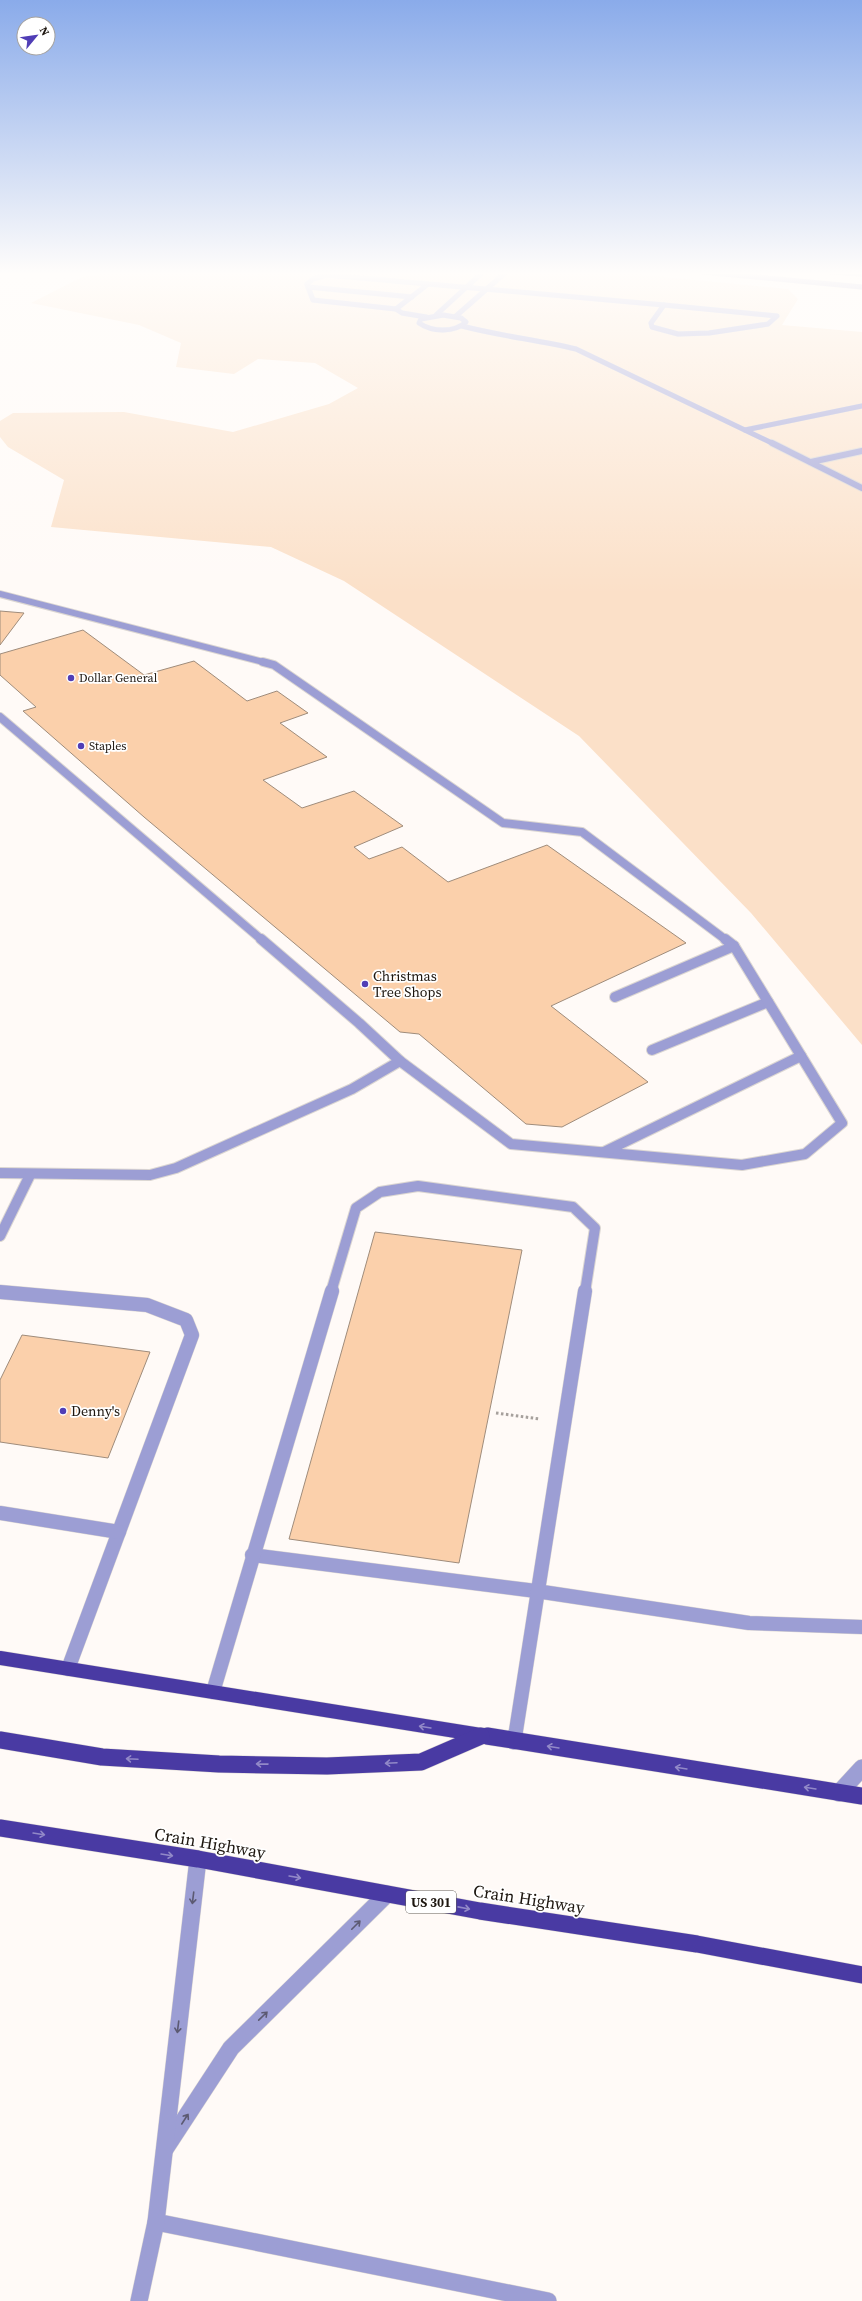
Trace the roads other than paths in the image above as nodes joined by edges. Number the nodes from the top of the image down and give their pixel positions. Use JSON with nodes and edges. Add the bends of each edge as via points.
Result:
{"nodes":[{"id":1,"x":639,"y":379,"type":"edge"},
{"id":2,"x":862,"y":406,"type":"edge"},
{"id":3,"x":745,"y":430,"type":"junction"},
{"id":4,"x":862,"y":451,"type":"edge"},
{"id":5,"x":811,"y":462,"type":"junction"},
{"id":6,"x":862,"y":488,"type":"edge"},
{"id":7,"x":0,"y":594,"type":"edge"},
{"id":8,"x":0,"y":717,"type":"edge"},
{"id":9,"x":734,"y":946,"type":"junction"},
{"id":10,"x":615,"y":997,"type":"dead end"},
{"id":11,"x":768,"y":1002,"type":"junction"},
{"id":12,"x":652,"y":1050,"type":"dead end"},
{"id":13,"x":801,"y":1056,"type":"junction"},
{"id":14,"x":400,"y":1062,"type":"junction"},
{"id":15,"x":604,"y":1152,"type":"junction"},
{"id":16,"x":0,"y":1172,"type":"edge"},
{"id":17,"x":30,"y":1176,"type":"junction"},
{"id":18,"x":0,"y":1236,"type":"edge"},
{"id":19,"x":0,"y":1292,"type":"edge"},
{"id":20,"x":0,"y":1513,"type":"edge"},
{"id":21,"x":119,"y":1532,"type":"junction"},
{"id":22,"x":252,"y":1556,"type":"junction"},
{"id":23,"x":536,"y":1591,"type":"junction"},
{"id":24,"x":862,"y":1627,"type":"edge"},
{"id":25,"x":0,"y":1658,"type":"edge"},
{"id":26,"x":68,"y":1669,"type":"junction"},
{"id":27,"x":213,"y":1692,"type":"junction"},
{"id":28,"x":481,"y":1736,"type":"junction"},
{"id":29,"x":0,"y":1740,"type":"edge"},
{"id":30,"x":514,"y":1741,"type":"junction"},
{"id":31,"x":862,"y":1768,"type":"edge"},
{"id":32,"x":839,"y":1793,"type":"junction"},
{"id":33,"x":862,"y":1796,"type":"edge"},
{"id":34,"x":0,"y":1828,"type":"edge"},
{"id":35,"x":198,"y":1860,"type":"junction"},
{"id":36,"x":387,"y":1894,"type":"junction"},
{"id":37,"x":862,"y":1975,"type":"edge"},
{"id":38,"x":164,"y":2151,"type":"junction"},
{"id":39,"x":156,"y":2222,"type":"junction"},
{"id":40,"x":139,"y":2301,"type":"edge"},
{"id":41,"x":548,"y":2301,"type":"edge"}],
"edges":[{"from":1,"to":3,"type":"street"},
{"from":2,"to":3,"type":"street"},
{"from":3,"to":5,"type":"street"},
{"from":4,"to":5,"type":"street"},
{"from":5,"to":6,"type":"street"},
{"from":7,"to":9,"type":"street","via":[[274,665],[503,823],[582,832]]},
{"from":8,"to":14,"type":"street","via":[[358,1023]]},
{"from":9,"to":10,"type":"street"},
{"from":9,"to":11,"type":"street"},
{"from":11,"to":12,"type":"street"},
{"from":11,"to":13,"type":"street"},
{"from":13,"to":15,"type":"street"},
{"from":13,"to":15,"type":"street","via":[[842,1123],[805,1154],[742,1165]]},
{"from":14,"to":15,"type":"street","via":[[511,1144]]},
{"from":14,"to":17,"type":"street","via":[[352,1089],[176,1168],[150,1175]]},
{"from":16,"to":17,"type":"street"},
{"from":17,"to":18,"type":"street"},
{"from":19,"to":21,"type":"street","via":[[147,1306],[186,1320],[192,1335]]},
{"from":20,"to":21,"type":"street"},
{"from":21,"to":26,"type":"street"},
{"from":22,"to":23,"type":"street"},
{"from":22,"to":23,"type":"street","via":[[356,1208],[380,1192],[418,1186],[574,1207],[594,1228]]},
{"from":22,"to":27,"type":"street"},
{"from":23,"to":24,"type":"street","via":[[749,1623]]},
{"from":23,"to":30,"type":"street"},
{"from":25,"to":26,"type":"highway"},
{"from":26,"to":27,"type":"highway"},
{"from":28,"to":27,"type":"highway","one_way":true},
{"from":28,"to":29,"type":"highway","one_way":true,"via":[[421,1762],[327,1766],[219,1764],[102,1757]]},
{"from":28,"to":30,"type":"highway"},
{"from":32,"to":30,"type":"highway","one_way":true},
{"from":31,"to":32,"type":"street"},
{"from":32,"to":33,"type":"highway"},
{"from":34,"to":35,"type":"highway","name":"Crain Highway","number":"US 301","one_way":true},
{"from":35,"to":36,"type":"highway","name":"Crain Highway","number":"US 301","one_way":true},
{"from":35,"to":38,"type":"street","one_way":true},
{"from":36,"to":37,"type":"highway","name":"Crain Highway","number":"US 301","one_way":true,"via":[[697,1944]]},
{"from":38,"to":36,"type":"street","one_way":true,"via":[[230,2048]]},
{"from":38,"to":39,"type":"street"},
{"from":39,"to":40,"type":"street"},
{"from":39,"to":41,"type":"street"}]}
